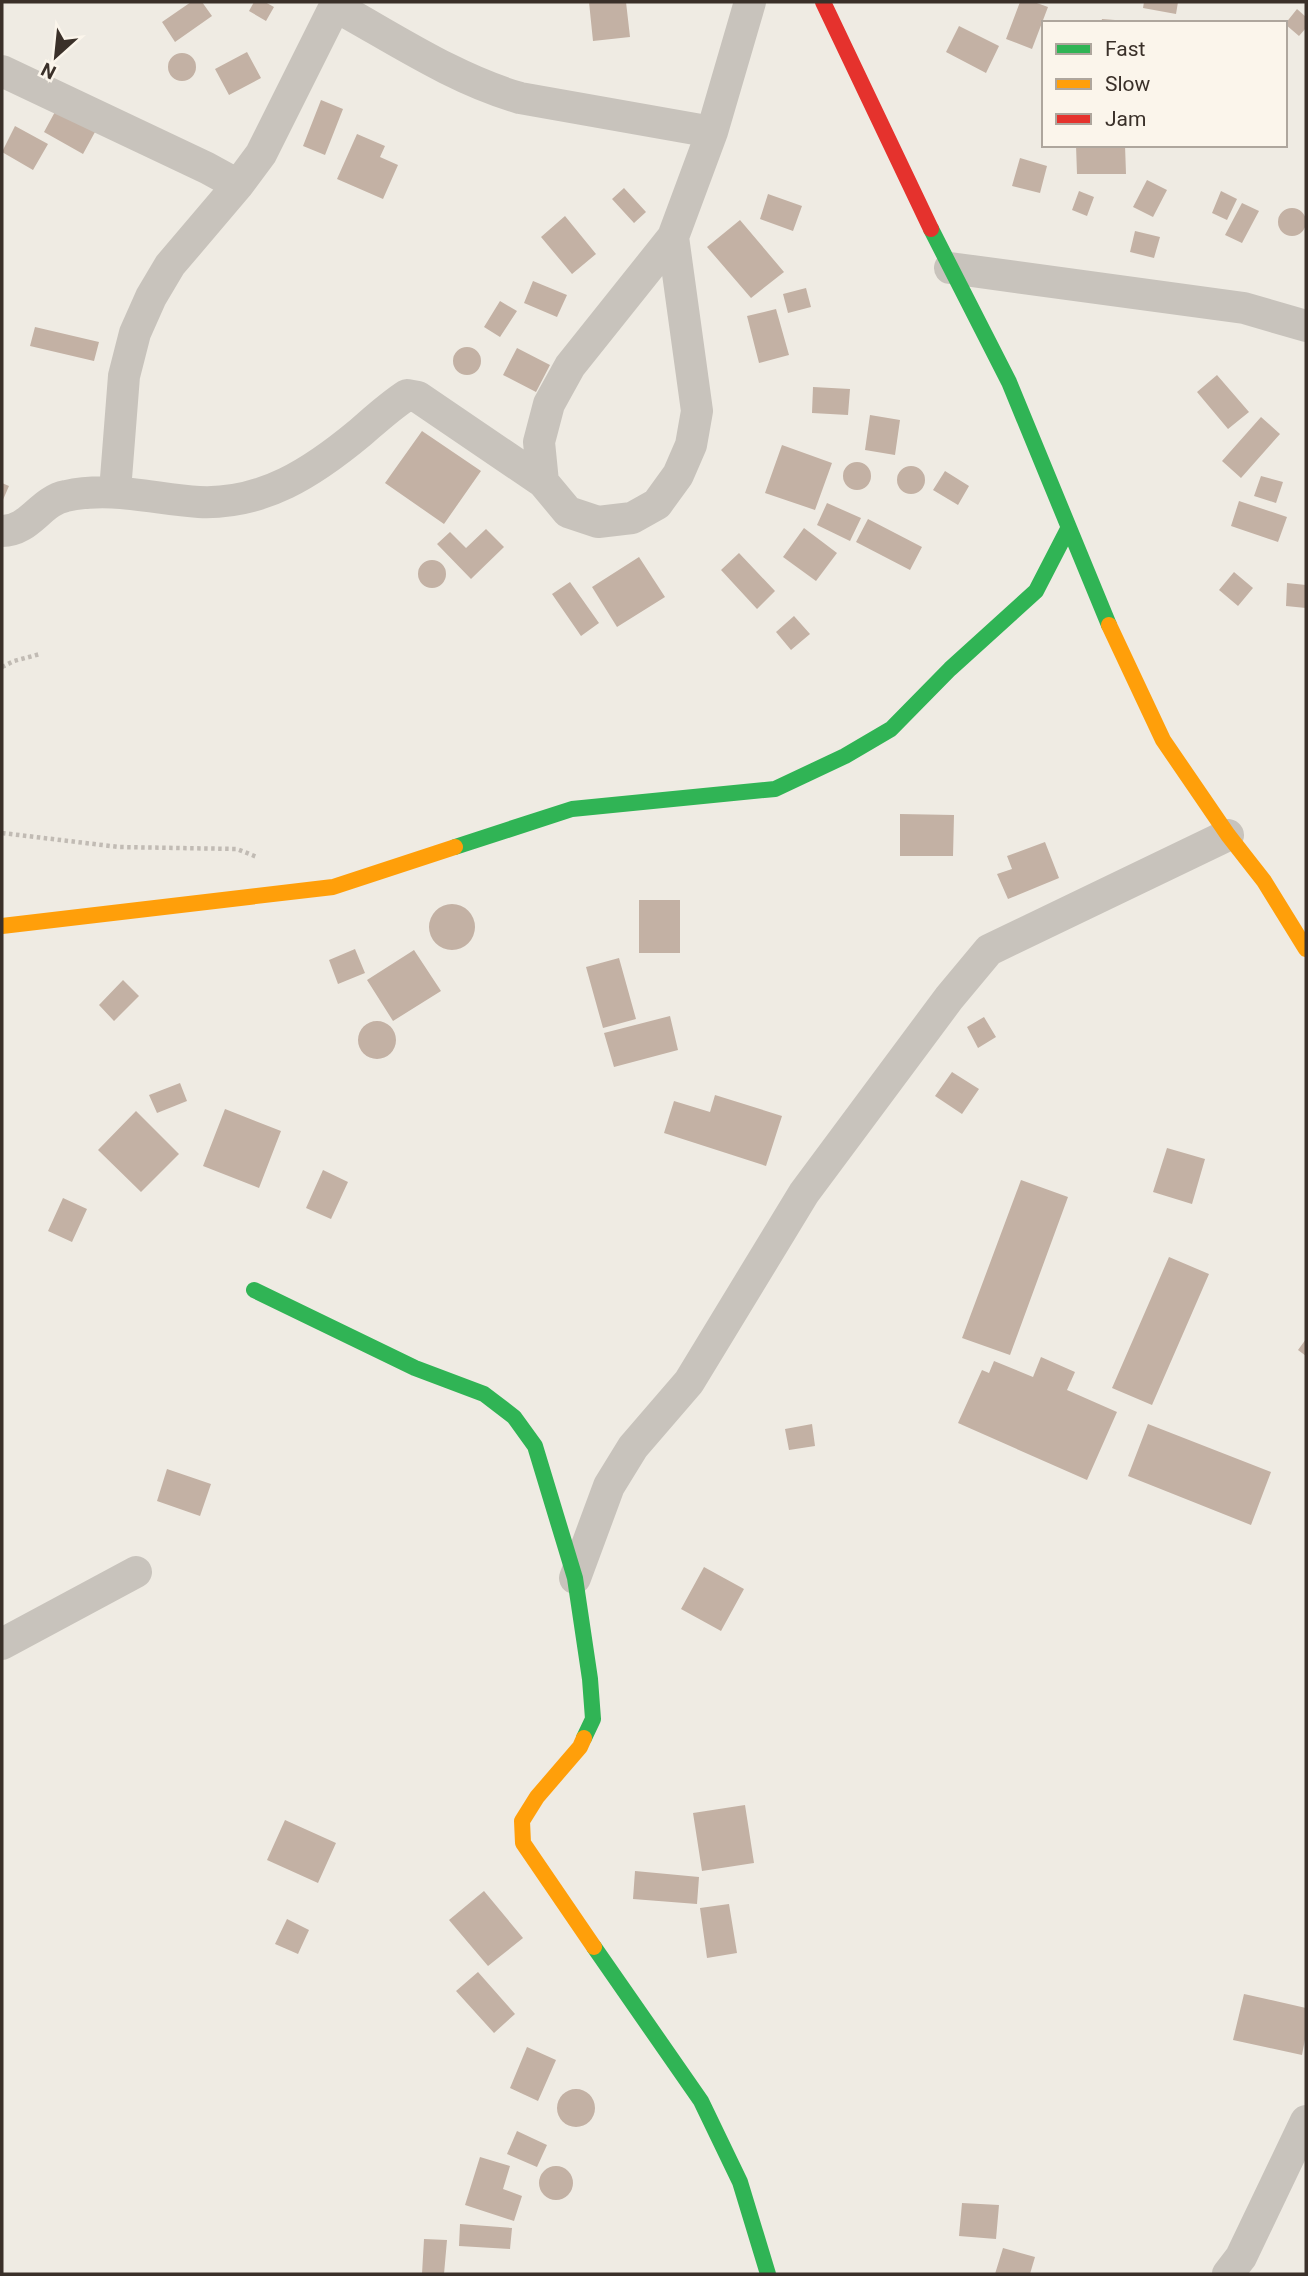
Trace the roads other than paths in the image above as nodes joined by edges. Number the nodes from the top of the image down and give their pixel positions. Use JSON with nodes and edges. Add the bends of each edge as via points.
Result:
{"nodes":[{"id":1,"x":750,"y":2,"type":"edge"},
{"id":2,"x":822,"y":2,"type":"edge"},
{"id":3,"x":336,"y":4,"type":"edge"},
{"id":4,"x":2,"y":71,"type":"edge"},
{"id":5,"x":712,"y":132,"type":"junction"},
{"id":6,"x":239,"y":185,"type":"junction"},
{"id":7,"x":673,"y":237,"type":"junction"},
{"id":8,"x":950,"y":268,"type":"junction"},
{"id":9,"x":1306,"y":326,"type":"edge"},
{"id":10,"x":543,"y":482,"type":"junction"},
{"id":11,"x":116,"y":491,"type":"junction"},
{"id":12,"x":1068,"y":529,"type":"junction"},
{"id":13,"x":2,"y":531,"type":"edge"},
{"id":14,"x":1228,"y":835,"type":"junction"},
{"id":15,"x":2,"y":926,"type":"edge"},
{"id":16,"x":1306,"y":948,"type":"edge"},
{"id":17,"x":254,"y":1290,"type":"dead end"},
{"id":18,"x":136,"y":1572,"type":"dead end"},
{"id":19,"x":575,"y":1578,"type":"junction"},
{"id":20,"x":2,"y":1644,"type":"edge"},
{"id":21,"x":1306,"y":2121,"type":"edge"},
{"id":22,"x":768,"y":2274,"type":"edge"},
{"id":23,"x":1228,"y":2274,"type":"edge"}],
"edges":[{"from":1,"to":5,"type":"street"},
{"from":2,"to":8,"type":"street"},
{"from":3,"to":5,"type":"street","via":[[471,81],[499,92]]},
{"from":3,"to":6,"type":"street","via":[[261,154]]},
{"from":4,"to":6,"type":"street"},
{"from":5,"to":7,"type":"street"},
{"from":6,"to":11,"type":"street","via":[[170,265],[135,333],[124,376]]},
{"from":7,"to":10,"type":"street","via":[[569,366],[549,404],[539,442]]},
{"from":7,"to":10,"type":"street","via":[[697,411],[691,445],[678,475],[657,504],[632,518],[598,522],[568,512]]},
{"from":8,"to":9,"type":"street","via":[[1244,308]]},
{"from":8,"to":12,"type":"street","via":[[1009,382]]},
{"from":10,"to":11,"type":"street","via":[[418,397],[407,395],[326,461],[288,483],[246,499],[200,502]]},
{"from":11,"to":13,"type":"street","via":[[64,496],[27,524]]},
{"from":12,"to":14,"type":"street","via":[[1163,740]]},
{"from":12,"to":15,"type":"street","via":[[1036,591],[891,729],[775,789],[572,809],[332,887]]},
{"from":14,"to":16,"type":"street"},
{"from":14,"to":19,"type":"street","via":[[989,950],[804,1193],[689,1382],[633,1447],[609,1486]]},
{"from":17,"to":19,"type":"street","via":[[415,1368],[484,1394],[514,1417],[535,1446]]},
{"from":18,"to":20,"type":"street"},
{"from":19,"to":22,"type":"street","via":[[593,1719],[580,1747],[522,1821],[523,1843],[701,2101],[740,2182]]},
{"from":21,"to":23,"type":"street","via":[[1241,2257]]}]}
